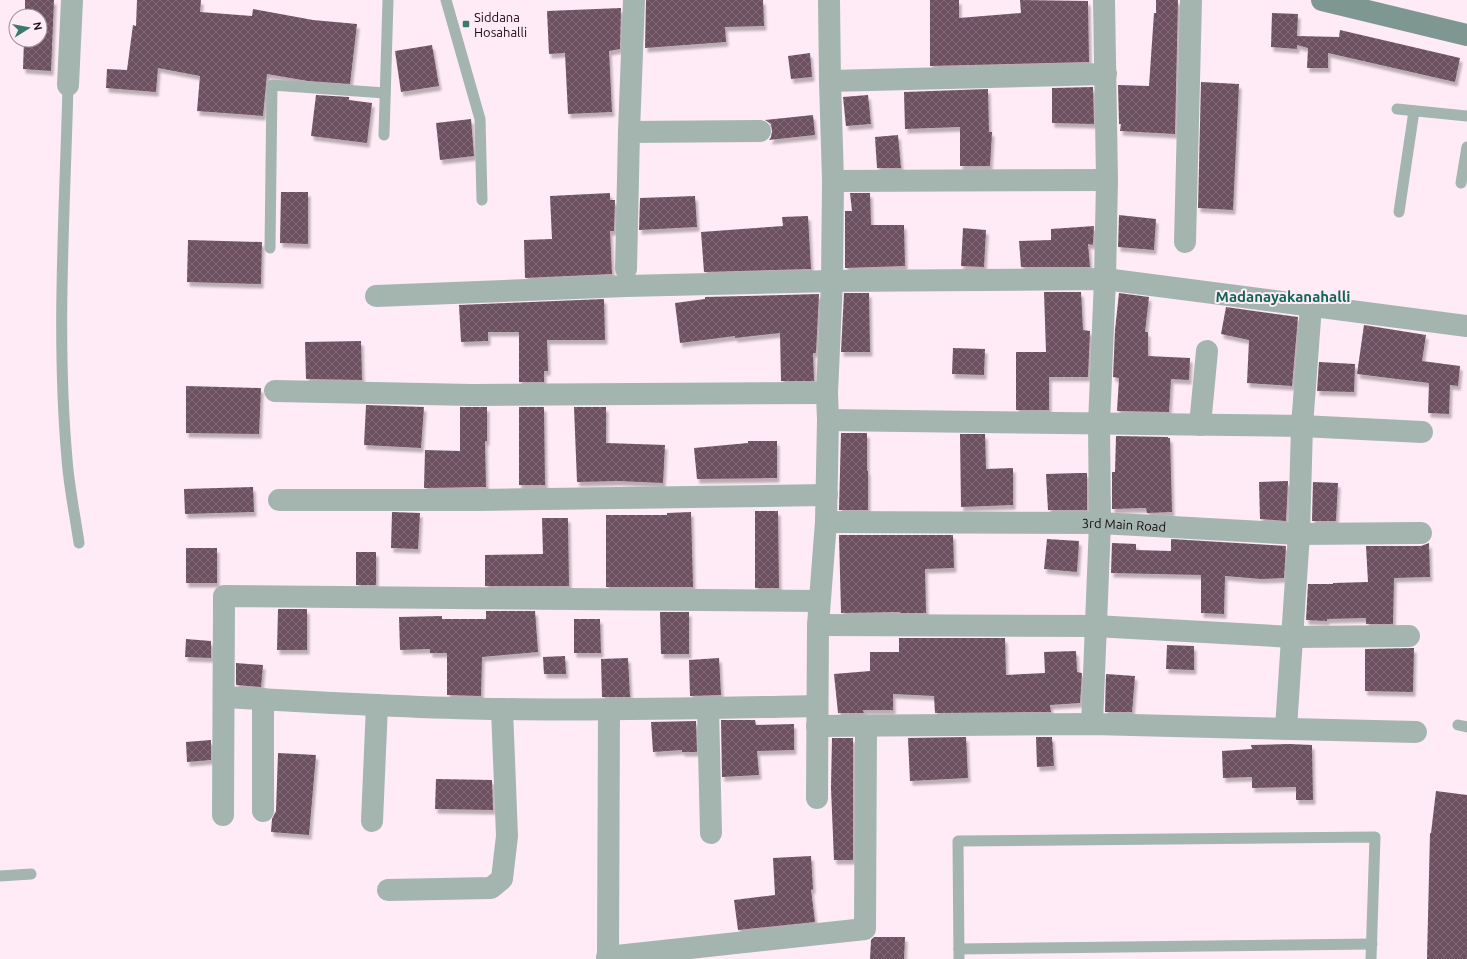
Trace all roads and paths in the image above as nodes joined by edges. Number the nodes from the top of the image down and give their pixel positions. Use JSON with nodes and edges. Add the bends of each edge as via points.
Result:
{"nodes":[{"id":1,"x":72,"y":0,"type":"edge"},
{"id":2,"x":388,"y":0,"type":"edge"},
{"id":3,"x":446,"y":0,"type":"edge"},
{"id":4,"x":634,"y":0,"type":"edge"},
{"id":5,"x":829,"y":0,"type":"edge"},
{"id":6,"x":1104,"y":0,"type":"edge"},
{"id":7,"x":1191,"y":0,"type":"edge"},
{"id":8,"x":1322,"y":0,"type":"edge"},
{"id":9,"x":1467,"y":35,"type":"edge"},
{"id":10,"x":1106,"y":74,"type":"junction"},
{"id":11,"x":830,"y":81,"type":"junction"},
{"id":12,"x":68,"y":85,"type":"joint"},
{"id":13,"x":385,"y":92,"type":"junction"},
{"id":14,"x":1396,"y":109,"type":"dead end"},
{"id":15,"x":1414,"y":111,"type":"junction"},
{"id":16,"x":1467,"y":116,"type":"edge"},
{"id":17,"x":760,"y":131,"type":"dead end"},
{"id":18,"x":629,"y":132,"type":"junction"},
{"id":19,"x":384,"y":135,"type":"dead end"},
{"id":20,"x":1467,"y":147,"type":"edge"},
{"id":21,"x":1107,"y":180,"type":"junction"},
{"id":22,"x":833,"y":181,"type":"junction"},
{"id":23,"x":1461,"y":183,"type":"dead end"},
{"id":24,"x":482,"y":200,"type":"dead end"},
{"id":25,"x":1399,"y":212,"type":"dead end"},
{"id":26,"x":1185,"y":242,"type":"dead end"},
{"id":27,"x":270,"y":248,"type":"dead end"},
{"id":28,"x":626,"y":269,"type":"dead end"},
{"id":29,"x":1105,"y":279,"type":"junction"},
{"id":30,"x":832,"y":281,"type":"junction"},
{"id":31,"x":376,"y":296,"type":"dead end"},
{"id":32,"x":1311,"y":306,"type":"junction"},
{"id":33,"x":1467,"y":326,"type":"edge"},
{"id":34,"x":1207,"y":351,"type":"dead end"},
{"id":35,"x":275,"y":391,"type":"dead end"},
{"id":36,"x":827,"y":393,"type":"junction"},
{"id":37,"x":828,"y":420,"type":"junction"},
{"id":38,"x":1099,"y":424,"type":"junction"},
{"id":39,"x":1200,"y":425,"type":"junction"},
{"id":40,"x":1302,"y":426,"type":"junction"},
{"id":41,"x":1422,"y":432,"type":"dead end"},
{"id":42,"x":827,"y":496,"type":"junction"},
{"id":43,"x":279,"y":500,"type":"dead end"},
{"id":44,"x":826,"y":522,"type":"junction"},
{"id":45,"x":1100,"y":524,"type":"junction"},
{"id":46,"x":1421,"y":533,"type":"dead end"},
{"id":47,"x":1299,"y":534,"type":"junction"},
{"id":48,"x":79,"y":543,"type":"dead end"},
{"id":49,"x":820,"y":601,"type":"junction"},
{"id":50,"x":818,"y":625,"type":"junction"},
{"id":51,"x":1095,"y":626,"type":"junction"},
{"id":52,"x":1409,"y":636,"type":"dead end"},
{"id":53,"x":1293,"y":637,"type":"junction"},
{"id":54,"x":224,"y":697,"type":"junction"},
{"id":55,"x":262,"y":699,"type":"junction"},
{"id":56,"x":377,"y":706,"type":"junction"},
{"id":57,"x":708,"y":708,"type":"junction"},
{"id":58,"x":502,"y":709,"type":"junction"},
{"id":59,"x":609,"y":710,"type":"junction"},
{"id":60,"x":817,"y":716,"type":"junction"},
{"id":61,"x":1092,"y":724,"type":"junction"},
{"id":62,"x":866,"y":727,"type":"junction"},
{"id":63,"x":1286,"y":728,"type":"junction"},
{"id":64,"x":1416,"y":732,"type":"dead end"},
{"id":65,"x":817,"y":798,"type":"dead end"},
{"id":66,"x":263,"y":811,"type":"dead end"},
{"id":67,"x":223,"y":815,"type":"dead end"},
{"id":68,"x":372,"y":821,"type":"dead end"},
{"id":69,"x":711,"y":833,"type":"dead end"},
{"id":70,"x":31,"y":874,"type":"dead end"},
{"id":71,"x":0,"y":876,"type":"edge"},
{"id":72,"x":388,"y":890,"type":"dead end"},
{"id":73,"x":1372,"y":944,"type":"junction"},
{"id":74,"x":959,"y":954,"type":"edge"},
{"id":75,"x":608,"y":958,"type":"edge"},
{"id":76,"x":1371,"y":959,"type":"edge"}],
"edges":[{"from":1,"to":12,"type":"street"},
{"from":2,"to":13,"type":"lane"},
{"from":3,"to":24,"type":"lane","via":[[480,119]]},
{"from":4,"to":18,"type":"street"},
{"from":5,"to":11,"type":"street"},
{"from":6,"to":10,"type":"street"},
{"from":7,"to":26,"type":"street"},
{"from":8,"to":9,"type":"main road"},
{"from":10,"to":11,"type":"street"},
{"from":10,"to":21,"type":"street"},
{"from":11,"to":22,"type":"street"},
{"from":12,"to":48,"type":"lane","via":[[61,332],[67,461]]},
{"from":13,"to":19,"type":"lane"},
{"from":13,"to":27,"type":"lane","via":[[272,85]]},
{"from":14,"to":15,"type":"lane"},
{"from":15,"to":16,"type":"lane"},
{"from":15,"to":25,"type":"lane"},
{"from":17,"to":18,"type":"street"},
{"from":18,"to":28,"type":"street"},
{"from":20,"to":23,"type":"lane"},
{"from":21,"to":22,"type":"street"},
{"from":21,"to":29,"type":"street"},
{"from":22,"to":30,"type":"street"},
{"from":29,"to":30,"type":"street"},
{"from":29,"to":32,"type":"street"},
{"from":29,"to":38,"type":"street"},
{"from":30,"to":31,"type":"street"},
{"from":30,"to":36,"type":"street"},
{"from":32,"to":33,"type":"street"},
{"from":32,"to":40,"type":"street"},
{"from":34,"to":39,"type":"street"},
{"from":35,"to":36,"type":"street","via":[[472,395]]},
{"from":36,"to":37,"type":"street"},
{"from":37,"to":38,"type":"street"},
{"from":37,"to":42,"type":"street"},
{"from":38,"to":39,"type":"street"},
{"from":38,"to":45,"type":"street"},
{"from":39,"to":40,"type":"street"},
{"from":40,"to":41,"type":"street"},
{"from":40,"to":47,"type":"street"},
{"from":42,"to":43,"type":"street"},
{"from":42,"to":44,"type":"street"},
{"from":44,"to":45,"type":"street","name":"3rd Main Road"},
{"from":44,"to":49,"type":"street"},
{"from":45,"to":47,"type":"street","name":"3rd Main Road"},
{"from":45,"to":51,"type":"street"},
{"from":46,"to":47,"type":"street","name":"3rd Main Road"},
{"from":47,"to":53,"type":"street"},
{"from":49,"to":50,"type":"street"},
{"from":49,"to":54,"type":"street","via":[[224,596]]},
{"from":50,"to":51,"type":"street"},
{"from":50,"to":60,"type":"street"},
{"from":51,"to":53,"type":"street"},
{"from":51,"to":61,"type":"street"},
{"from":52,"to":53,"type":"street"},
{"from":53,"to":63,"type":"street"},
{"from":54,"to":55,"type":"street"},
{"from":54,"to":67,"type":"street"},
{"from":55,"to":56,"type":"street"},
{"from":55,"to":66,"type":"street"},
{"from":56,"to":58,"type":"street"},
{"from":56,"to":68,"type":"street"},
{"from":57,"to":59,"type":"street"},
{"from":57,"to":60,"type":"street"},
{"from":57,"to":69,"type":"street"},
{"from":58,"to":59,"type":"street"},
{"from":58,"to":72,"type":"street","via":[[507,836],[502,879],[491,888]]},
{"from":59,"to":75,"type":"street"},
{"from":60,"to":62,"type":"street"},
{"from":60,"to":65,"type":"street"},
{"from":61,"to":62,"type":"street"},
{"from":61,"to":63,"type":"street"},
{"from":62,"to":75,"type":"street","via":[[865,929]]},
{"from":63,"to":64,"type":"street"},
{"from":70,"to":71,"type":"lane"},
{"from":73,"to":74,"type":"lane"},
{"from":73,"to":74,"type":"lane","via":[[1375,837],[958,841]]},
{"from":73,"to":76,"type":"lane"}]}
